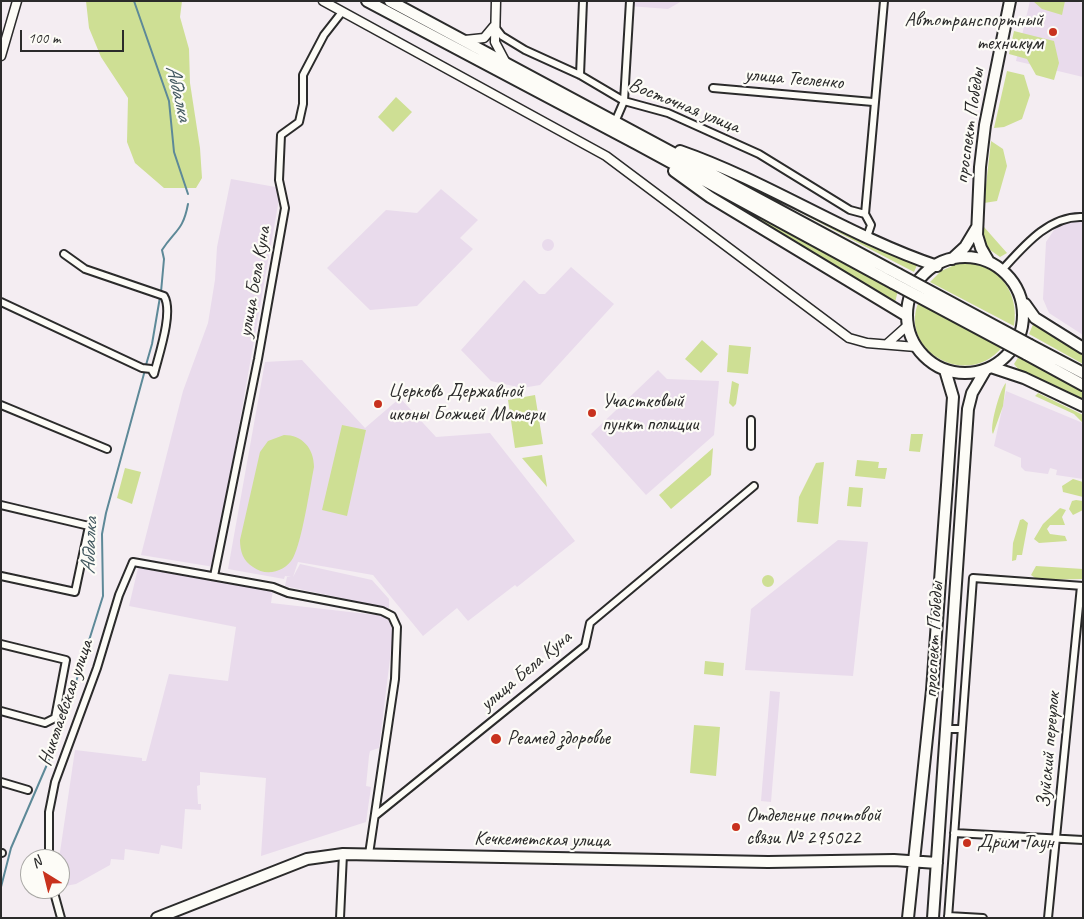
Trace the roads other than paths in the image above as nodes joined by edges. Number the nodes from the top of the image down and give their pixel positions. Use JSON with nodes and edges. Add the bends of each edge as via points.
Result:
{"nodes":[{"id":1,"x":17,"y":1,"type":"edge"},
{"id":2,"x":323,"y":1,"type":"edge"},
{"id":3,"x":367,"y":1,"type":"edge"},
{"id":4,"x":390,"y":1,"type":"edge"},
{"id":5,"x":496,"y":1,"type":"edge"},
{"id":6,"x":583,"y":1,"type":"edge"},
{"id":7,"x":630,"y":1,"type":"edge"},
{"id":8,"x":884,"y":1,"type":"edge"},
{"id":9,"x":1010,"y":1,"type":"edge"},
{"id":10,"x":342,"y":12,"type":"junction"},
{"id":11,"x":494,"y":26,"type":"junction"},
{"id":12,"x":462,"y":40,"type":"junction"},
{"id":13,"x":1,"y":56,"type":"edge"},
{"id":14,"x":510,"y":66,"type":"junction"},
{"id":15,"x":580,"y":75,"type":"junction"},
{"id":16,"x":713,"y":88,"type":"dead end"},
{"id":17,"x":624,"y":101,"type":"junction"},
{"id":18,"x":873,"y":102,"type":"junction"},
{"id":19,"x":615,"y":122,"type":"junction"},
{"id":20,"x":653,"y":142,"type":"junction"},
{"id":21,"x":637,"y":144,"type":"junction"},
{"id":22,"x":864,"y":214,"type":"junction"},
{"id":23,"x":1083,"y":217,"type":"edge"},
{"id":24,"x":976,"y":227,"type":"junction"},
{"id":25,"x":867,"y":237,"type":"junction"},
{"id":26,"x":64,"y":254,"type":"dead end"},
{"id":27,"x":951,"y":260,"type":"junction"},
{"id":28,"x":989,"y":262,"type":"junction"},
{"id":29,"x":937,"y":266,"type":"junction"},
{"id":30,"x":1002,"y":270,"type":"junction"},
{"id":31,"x":896,"y":279,"type":"junction"},
{"id":32,"x":1023,"y":300,"type":"junction"},
{"id":33,"x":1,"y":302,"type":"edge"},
{"id":34,"x":907,"y":321,"type":"junction"},
{"id":35,"x":888,"y":343,"type":"junction"},
{"id":36,"x":916,"y":347,"type":"junction"},
{"id":37,"x":1083,"y":348,"type":"edge"},
{"id":38,"x":1028,"y":350,"type":"junction"},
{"id":39,"x":988,"y":368,"type":"junction"},
{"id":40,"x":945,"y":370,"type":"junction"},
{"id":41,"x":1083,"y":373,"type":"edge"},
{"id":42,"x":1083,"y":384,"type":"edge"},
{"id":43,"x":1,"y":405,"type":"edge"},
{"id":44,"x":1083,"y":406,"type":"edge"},
{"id":45,"x":751,"y":420,"type":"dead end"},
{"id":46,"x":751,"y":446,"type":"dead end"},
{"id":47,"x":107,"y":449,"type":"dead end"},
{"id":48,"x":754,"y":486,"type":"dead end"},
{"id":49,"x":1,"y":505,"type":"edge"},
{"id":50,"x":1,"y":576,"type":"edge"},
{"id":51,"x":214,"y":576,"type":"junction"},
{"id":52,"x":1082,"y":586,"type":"edge"},
{"id":53,"x":1,"y":644,"type":"edge"},
{"id":54,"x":1,"y":711,"type":"edge"},
{"id":55,"x":946,"y":729,"type":"junction"},
{"id":56,"x":962,"y":729,"type":"junction"},
{"id":57,"x":1,"y":782,"type":"edge"},
{"id":58,"x":28,"y":790,"type":"dead end"},
{"id":59,"x":376,"y":815,"type":"junction"},
{"id":60,"x":954,"y":833,"type":"junction"},
{"id":61,"x":1057,"y":837,"type":"junction"},
{"id":62,"x":1083,"y":840,"type":"edge"},
{"id":63,"x":49,"y":849,"type":"edge"},
{"id":64,"x":343,"y":854,"type":"junction"},
{"id":65,"x":369,"y":854,"type":"junction"},
{"id":66,"x":913,"y":861,"type":"junction"},
{"id":67,"x":937,"y":863,"type":"junction"},
{"id":68,"x":56,"y":899,"type":"edge"},
{"id":69,"x":948,"y":917,"type":"edge"},
{"id":70,"x":61,"y":918,"type":"edge"},
{"id":71,"x":157,"y":918,"type":"edge"},
{"id":72,"x":340,"y":918,"type":"edge"},
{"id":73,"x":908,"y":918,"type":"edge"},
{"id":74,"x":933,"y":918,"type":"edge"},
{"id":75,"x":983,"y":918,"type":"edge"},
{"id":76,"x":1048,"y":918,"type":"edge"}],
"edges":[{"from":1,"to":13,"type":"street"},
{"from":2,"to":10,"type":"street"},
{"from":3,"to":21,"type":"main road"},
{"from":4,"to":12,"type":"main road"},
{"from":5,"to":11,"type":"street"},
{"from":6,"to":15,"type":"street"},
{"from":7,"to":17,"type":"street"},
{"from":8,"to":18,"type":"street"},
{"from":9,"to":24,"type":"main road","name":"проспект Победы","via":[[984,125]]},
{"from":10,"to":35,"type":"street","via":[[606,156],[849,338],[867,343]]},
{"from":10,"to":51,"type":"street","name":"улица Бела Куна","via":[[324,35],[303,75],[299,122],[281,135],[279,180],[285,208]]},
{"from":11,"to":12,"type":"street","via":[[484,38]]},
{"from":11,"to":14,"type":"street","via":[[497,49]]},
{"from":11,"to":15,"type":"street","name":"Восточная улица","via":[[502,36],[525,50]]},
{"from":12,"to":14,"type":"main road"},
{"from":14,"to":19,"type":"main road"},
{"from":15,"to":17,"type":"street","name":"Восточная улица"},
{"from":16,"to":18,"type":"street","name":"улица Тесленко"},
{"from":17,"to":19,"type":"street"},
{"from":17,"to":22,"type":"street","name":"Восточная улица","via":[[668,113],[759,154],[850,210]]},
{"from":18,"to":22,"type":"street"},
{"from":19,"to":20,"type":"main road"},
{"from":20,"to":25,"type":"main road","via":[[728,170]]},
{"from":20,"to":31,"type":"main road"},
{"from":21,"to":31,"type":"main road"},
{"from":21,"to":34,"type":"main road","via":[[710,197]]},
{"from":22,"to":25,"type":"street","via":[[871,225]]},
{"from":23,"to":30,"type":"street","via":[[1063,218],[1044,229]]},
{"from":24,"to":27,"type":"main road","name":"проспект Победы","via":[[965,248]]},
{"from":24,"to":28,"type":"main road","name":"проспект Победы","via":[[981,248]]},
{"from":25,"to":29,"type":"main road"},
{"from":26,"to":33,"type":"street","via":[[85,269],[160,294],[166,300],[166,327],[154,374],[151,369]]},
{"from":27,"to":28,"type":"main road","via":[[969,258]]},
{"from":27,"to":29,"type":"main road"},
{"from":28,"to":30,"type":"main road"},
{"from":29,"to":34,"type":"main road","via":[[914,289]]},
{"from":30,"to":32,"type":"main road"},
{"from":31,"to":38,"type":"main road","bridge":true},
{"from":32,"to":37,"type":"main road","via":[[1035,318]]},
{"from":32,"to":39,"type":"main road","via":[[1024,320],[1015,343],[1005,356]]},
{"from":34,"to":35,"type":"street"},
{"from":34,"to":36,"type":"main road"},
{"from":35,"to":36,"type":"street"},
{"from":36,"to":40,"type":"main road"},
{"from":38,"to":41,"type":"main road"},
{"from":38,"to":42,"type":"main road"},
{"from":39,"to":40,"type":"main road","via":[[972,373]]},
{"from":39,"to":44,"type":"main road","via":[[1024,378]]},
{"from":39,"to":55,"type":"main road","name":"проспект Победы","via":[[972,393],[968,410]]},
{"from":40,"to":66,"type":"main road","name":"проспект Победы","via":[[953,397],[952,416],[932,690]]},
{"from":43,"to":47,"type":"street"},
{"from":45,"to":46,"type":"street"},
{"from":48,"to":59,"type":"street","name":"улица Бела Куна","via":[[590,623],[585,646]]},
{"from":49,"to":50,"type":"street","via":[[89,526],[75,592]]},
{"from":51,"to":59,"type":"street","via":[[387,612],[396,622],[395,679]]},
{"from":51,"to":63,"type":"street","name":"Николаевская улица","via":[[133,562],[55,782],[49,812]]},
{"from":52,"to":56,"type":"street","via":[[973,578]]},
{"from":52,"to":61,"type":"street","name":"Зуйский переулок"},
{"from":53,"to":54,"type":"street","via":[[65,660],[55,718],[45,723]]},
{"from":55,"to":56,"type":"street"},
{"from":55,"to":67,"type":"main road","name":"проспект Победы"},
{"from":56,"to":60,"type":"street"},
{"from":57,"to":58,"type":"street"},
{"from":59,"to":65,"type":"street"},
{"from":60,"to":61,"type":"street"},
{"from":60,"to":69,"type":"street"},
{"from":61,"to":62,"type":"street"},
{"from":61,"to":76,"type":"street","name":"Зуйский переулок"},
{"from":64,"to":65,"type":"main road","name":"Кечкеметская улица"},
{"from":64,"to":71,"type":"main road","name":"Кечкеметская улица","via":[[307,859]]},
{"from":64,"to":72,"type":"street"},
{"from":65,"to":66,"type":"main road","name":"Кечкеметская улица","via":[[768,862]]},
{"from":66,"to":67,"type":"main road","name":"Кечкеметская улица"},
{"from":66,"to":73,"type":"main road","name":"проспект Победы"},
{"from":67,"to":74,"type":"main road","name":"проспект Победы"},
{"from":68,"to":70,"type":"street"},
{"from":69,"to":75,"type":"street"}]}
